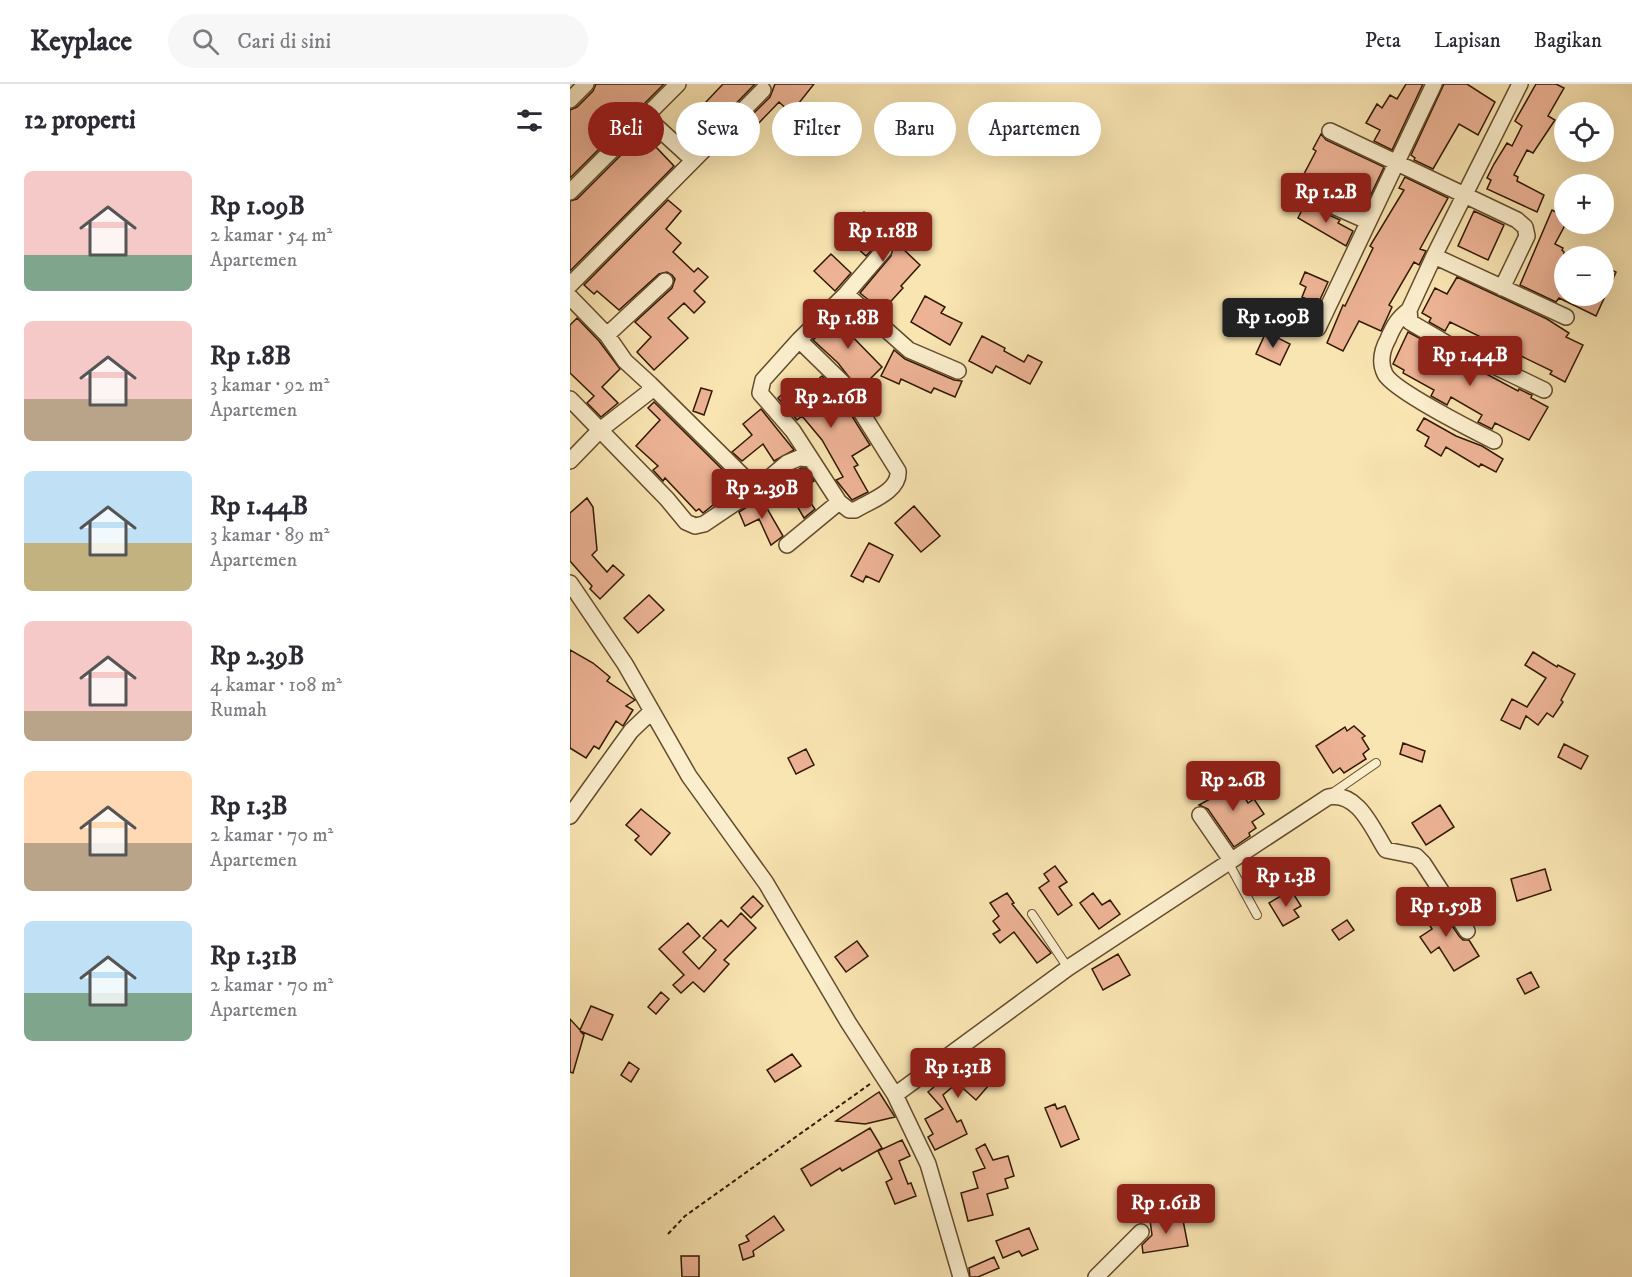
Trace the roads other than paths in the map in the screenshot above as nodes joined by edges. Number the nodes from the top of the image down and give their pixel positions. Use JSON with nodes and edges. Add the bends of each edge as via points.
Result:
{"nodes":[{"id":1,"x":1434,"y":84,"type":"edge"},
{"id":2,"x":1520,"y":84,"type":"edge"},
{"id":3,"x":673,"y":86,"type":"edge"},
{"id":4,"x":764,"y":90,"type":"dead end"},
{"id":5,"x":658,"y":102,"type":"edge"},
{"id":6,"x":1330,"y":131,"type":"dead end"},
{"id":7,"x":664,"y":133,"type":"edge"},
{"id":8,"x":606,"y":156,"type":"edge"},
{"id":9,"x":693,"y":160,"type":"junction"},
{"id":10,"x":1396,"y":163,"type":"junction"},
{"id":11,"x":570,"y":192,"type":"edge"},
{"id":12,"x":1308,"y":195,"type":"dead end"},
{"id":13,"x":1465,"y":196,"type":"junction"},
{"id":14,"x":1367,"y":221,"type":"junction"},
{"id":15,"x":884,"y":250,"type":"dead end"},
{"id":16,"x":1434,"y":256,"type":"junction"},
{"id":17,"x":665,"y":281,"type":"dead end"},
{"id":18,"x":570,"y":285,"type":"edge"},
{"id":19,"x":1502,"y":288,"type":"junction"},
{"id":20,"x":846,"y":294,"type":"junction"},
{"id":21,"x":570,"y":297,"type":"edge"},
{"id":22,"x":1409,"y":310,"type":"junction"},
{"id":23,"x":1566,"y":317,"type":"dead end"},
{"id":24,"x":1318,"y":328,"type":"dead end"},
{"id":25,"x":608,"y":335,"type":"junction"},
{"id":26,"x":799,"y":340,"type":"junction"},
{"id":27,"x":958,"y":371,"type":"dead end"},
{"id":28,"x":650,"y":384,"type":"junction"},
{"id":29,"x":1544,"y":390,"type":"dead end"},
{"id":30,"x":570,"y":399,"type":"edge"},
{"id":31,"x":600,"y":430,"type":"junction"},
{"id":32,"x":1494,"y":441,"type":"dead end"},
{"id":33,"x":811,"y":459,"type":"junction"},
{"id":34,"x":570,"y":461,"type":"edge"},
{"id":35,"x":756,"y":489,"type":"junction"},
{"id":36,"x":839,"y":502,"type":"junction"},
{"id":37,"x":787,"y":545,"type":"dead end"},
{"id":38,"x":570,"y":583,"type":"edge"},
{"id":39,"x":652,"y":711,"type":"junction"},
{"id":40,"x":1376,"y":763,"type":"dead end"},
{"id":41,"x":1328,"y":797,"type":"junction"},
{"id":42,"x":1200,"y":815,"type":"dead end"},
{"id":43,"x":570,"y":816,"type":"edge"},
{"id":44,"x":1229,"y":861,"type":"junction"},
{"id":45,"x":1032,"y":914,"type":"dead end"},
{"id":46,"x":1257,"y":915,"type":"dead end"},
{"id":47,"x":1467,"y":930,"type":"dead end"},
{"id":48,"x":1068,"y":968,"type":"junction"},
{"id":49,"x":895,"y":1095,"type":"junction"},
{"id":50,"x":1142,"y":1232,"type":"dead end"},
{"id":51,"x":961,"y":1277,"type":"edge"},
{"id":52,"x":1096,"y":1277,"type":"edge"}],
"edges":[{"from":1,"to":10,"type":"street"},
{"from":2,"to":13,"type":"street"},
{"from":3,"to":5,"type":"street"},
{"from":4,"to":9,"type":"street"},
{"from":6,"to":10,"type":"street"},
{"from":7,"to":9,"type":"street"},
{"from":8,"to":11,"type":"street"},
{"from":9,"to":18,"type":"street"},
{"from":10,"to":13,"type":"street"},
{"from":10,"to":14,"type":"street"},
{"from":12,"to":14,"type":"street"},
{"from":13,"to":16,"type":"street"},
{"from":13,"to":19,"type":"street","via":[[1518,220],[1525,227],[1527,236]]},
{"from":14,"to":24,"type":"street"},
{"from":15,"to":20,"type":"street"},
{"from":16,"to":19,"type":"street"},
{"from":16,"to":22,"type":"street"},
{"from":17,"to":25,"type":"street"},
{"from":19,"to":23,"type":"street"},
{"from":20,"to":26,"type":"street"},
{"from":20,"to":27,"type":"street","via":[[909,350]]},
{"from":21,"to":25,"type":"street"},
{"from":22,"to":29,"type":"street","via":[[1410,322],[1420,329]]},
{"from":22,"to":32,"type":"street","via":[[1399,317],[1383,349],[1381,364],[1386,377]]},
{"from":25,"to":28,"type":"street","via":[[625,361]]},
{"from":26,"to":33,"type":"street","via":[[763,380],[760,393]]},
{"from":26,"to":36,"type":"street","via":[[843,383],[898,471],[895,486],[855,510]]},
{"from":28,"to":31,"type":"street","via":[[649,392]]},
{"from":28,"to":35,"type":"street"},
{"from":30,"to":31,"type":"street"},
{"from":31,"to":34,"type":"street"},
{"from":31,"to":35,"type":"street","via":[[686,522],[695,526]]},
{"from":33,"to":35,"type":"street","via":[[787,463]]},
{"from":33,"to":36,"type":"street"},
{"from":36,"to":37,"type":"street"},
{"from":38,"to":39,"type":"street"},
{"from":39,"to":43,"type":"street","via":[[631,730]]},
{"from":39,"to":49,"type":"street","via":[[689,776],[766,883]]},
{"from":40,"to":41,"type":"lane"},
{"from":41,"to":44,"type":"street"},
{"from":41,"to":47,"type":"street","via":[[1349,798],[1386,850],[1416,856]]},
{"from":42,"to":44,"type":"street"},
{"from":44,"to":46,"type":"lane"},
{"from":44,"to":48,"type":"street"},
{"from":45,"to":48,"type":"lane"},
{"from":48,"to":49,"type":"street"},
{"from":49,"to":51,"type":"street","via":[[928,1164]]},
{"from":50,"to":52,"type":"street"}]}
